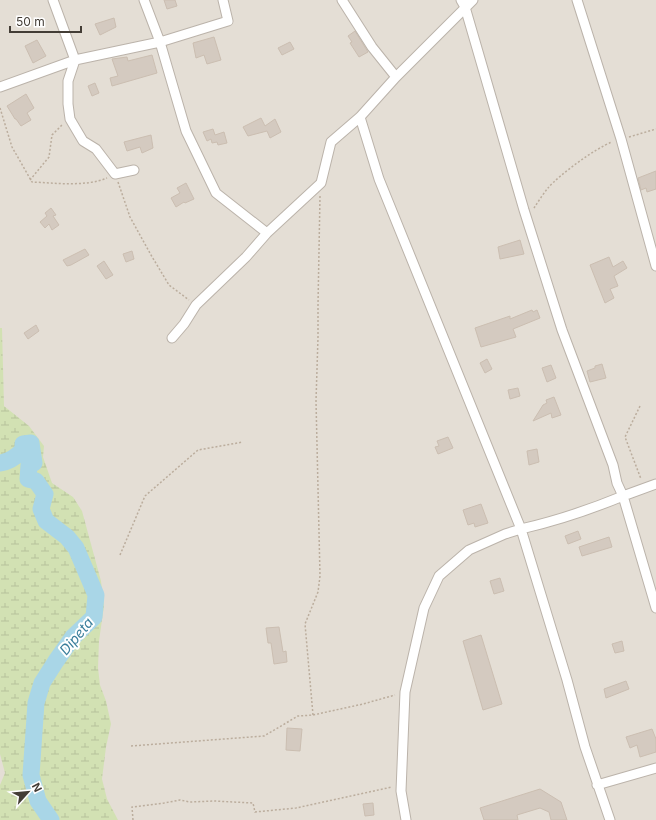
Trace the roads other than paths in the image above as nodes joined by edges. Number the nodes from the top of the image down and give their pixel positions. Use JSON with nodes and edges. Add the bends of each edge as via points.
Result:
{"nodes":[{"id":1,"x":53,"y":0,"type":"edge"},
{"id":2,"x":144,"y":0,"type":"edge"},
{"id":3,"x":223,"y":0,"type":"edge"},
{"id":4,"x":342,"y":0,"type":"edge"},
{"id":5,"x":473,"y":0,"type":"edge"},
{"id":6,"x":577,"y":0,"type":"edge"},
{"id":7,"x":463,"y":4,"type":"edge"},
{"id":8,"x":160,"y":42,"type":"junction"},
{"id":9,"x":75,"y":60,"type":"junction"},
{"id":10,"x":396,"y":77,"type":"junction"},
{"id":11,"x":0,"y":87,"type":"edge"},
{"id":12,"x":360,"y":117,"type":"junction"},
{"id":13,"x":134,"y":170,"type":"dead end"},
{"id":14,"x":267,"y":233,"type":"junction"},
{"id":15,"x":656,"y":266,"type":"edge"},
{"id":16,"x":172,"y":338,"type":"dead end"},
{"id":17,"x":656,"y":484,"type":"edge"},
{"id":18,"x":623,"y":496,"type":"junction"},
{"id":19,"x":521,"y":529,"type":"junction"},
{"id":20,"x":656,"y":608,"type":"edge"},
{"id":21,"x":656,"y":768,"type":"edge"},
{"id":22,"x":597,"y":785,"type":"junction"},
{"id":23,"x":406,"y":820,"type":"edge"},
{"id":24,"x":610,"y":820,"type":"edge"}],
"edges":[{"from":1,"to":9,"type":"street"},
{"from":2,"to":8,"type":"street"},
{"from":3,"to":8,"type":"street","via":[[228,20]]},
{"from":4,"to":10,"type":"street","via":[[372,48]]},
{"from":5,"to":7,"type":"street"},
{"from":6,"to":15,"type":"street","via":[[621,139]]},
{"from":7,"to":10,"type":"street"},
{"from":7,"to":18,"type":"street","via":[[562,330],[613,465],[616,483]]},
{"from":8,"to":9,"type":"street"},
{"from":8,"to":14,"type":"street","via":[[186,131],[216,193]]},
{"from":9,"to":11,"type":"street"},
{"from":9,"to":13,"type":"street","via":[[68,81],[70,119],[83,141],[96,149],[115,174]]},
{"from":10,"to":12,"type":"street"},
{"from":12,"to":14,"type":"street","via":[[331,142],[321,183]]},
{"from":12,"to":19,"type":"street","via":[[379,179]]},
{"from":14,"to":16,"type":"street","via":[[196,305]]},
{"from":17,"to":18,"type":"street"},
{"from":18,"to":19,"type":"street","via":[[590,510]]},
{"from":18,"to":20,"type":"street"},
{"from":19,"to":22,"type":"street"},
{"from":19,"to":23,"type":"street","via":[[468,550],[439,576],[424,608],[405,692],[401,791]]},
{"from":21,"to":22,"type":"street"},
{"from":22,"to":24,"type":"street"}]}
